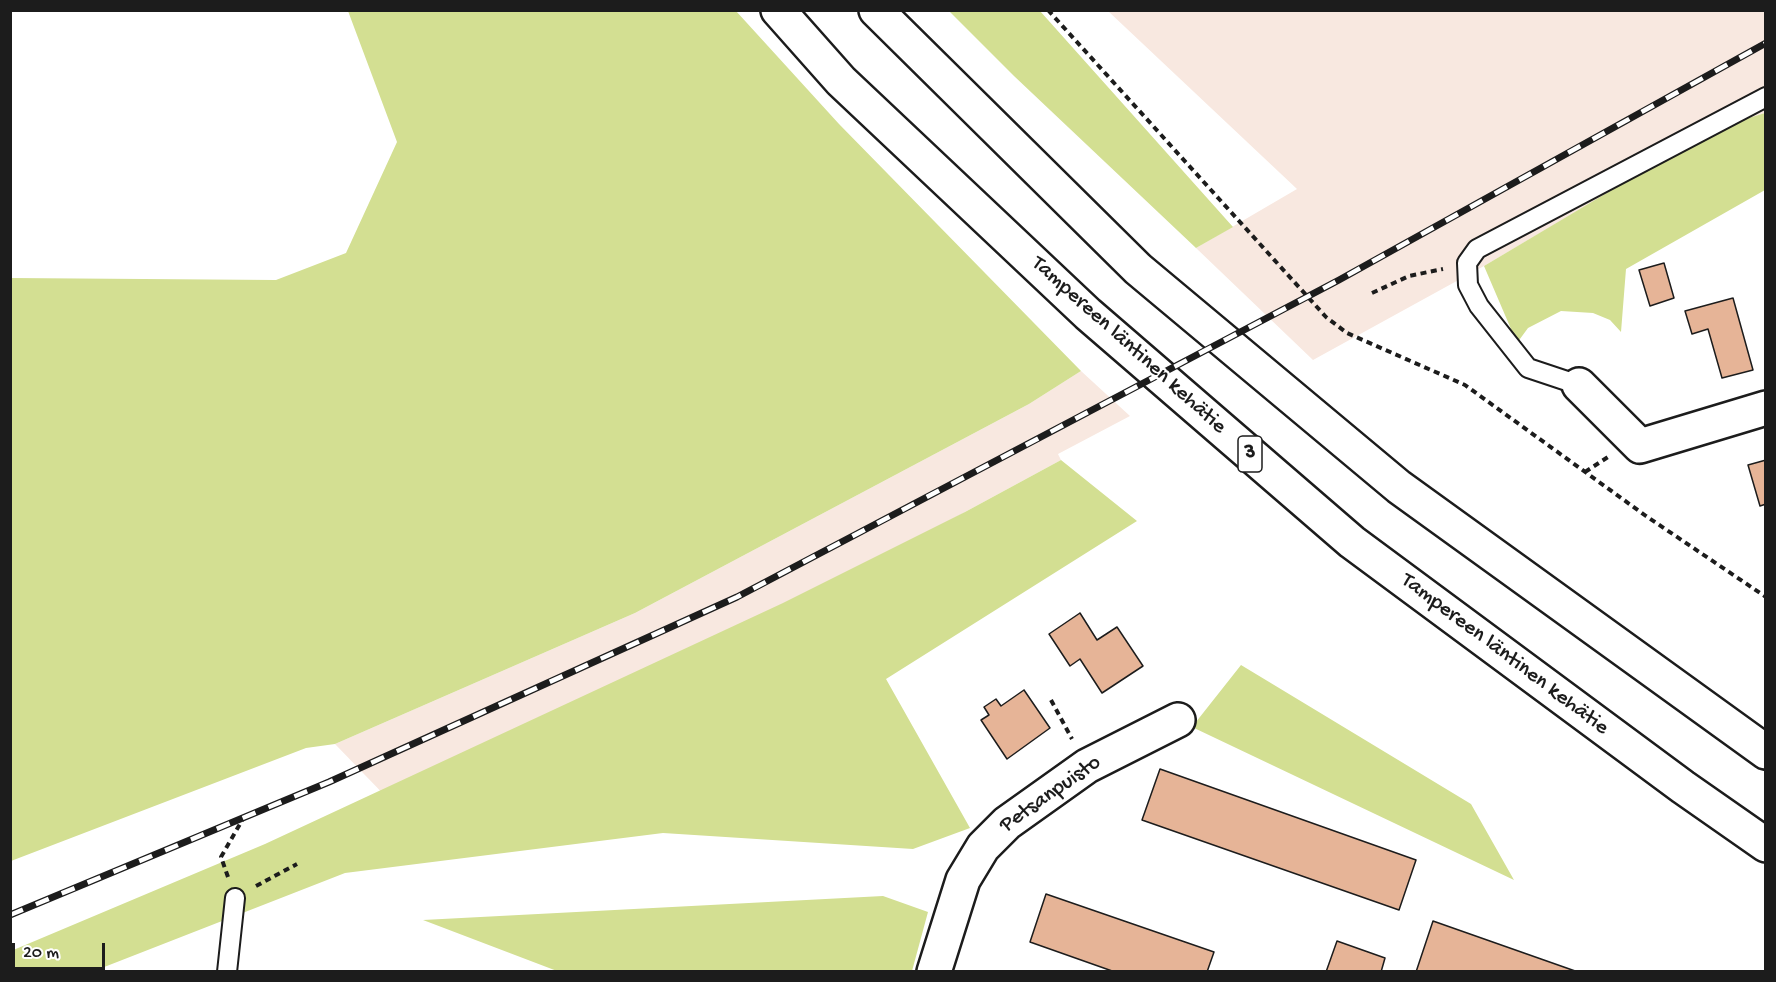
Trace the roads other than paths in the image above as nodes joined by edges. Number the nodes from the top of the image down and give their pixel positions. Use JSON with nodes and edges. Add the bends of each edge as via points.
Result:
{"nodes":[{"id":1,"x":778,"y":10,"type":"edge"},
{"id":2,"x":876,"y":10,"type":"edge"},
{"id":3,"x":1766,"y":97,"type":"edge"},
{"id":4,"x":1579,"y":385,"type":"joint"},
{"id":5,"x":1766,"y":408,"type":"edge"},
{"id":6,"x":1178,"y":720,"type":"dead end"},
{"id":7,"x":1766,"y":752,"type":"edge"},
{"id":8,"x":1766,"y":845,"type":"edge"},
{"id":9,"x":235,"y":898,"type":"dead end"},
{"id":10,"x":227,"y":972,"type":"edge"},
{"id":11,"x":934,"y":972,"type":"edge"}],
"edges":[{"from":1,"to":8,"type":"main road","name":"Tampereen läntinen kehätie","number":"3","via":[[842,81],[1088,314],[1352,542],[1683,788]]},
{"from":2,"to":7,"type":"main road","via":[[1138,269],[1381,472]]},
{"from":3,"to":4,"type":"lane","via":[[1477,249],[1467,263],[1468,285],[1479,306],[1528,368]]},
{"from":4,"to":5,"type":"main road","via":[[1640,446]]},
{"from":6,"to":11,"type":"main road","name":"Petsanpuisto","via":[[1087,766],[1009,820],[983,847],[963,880]]},
{"from":9,"to":10,"type":"lane"}]}
